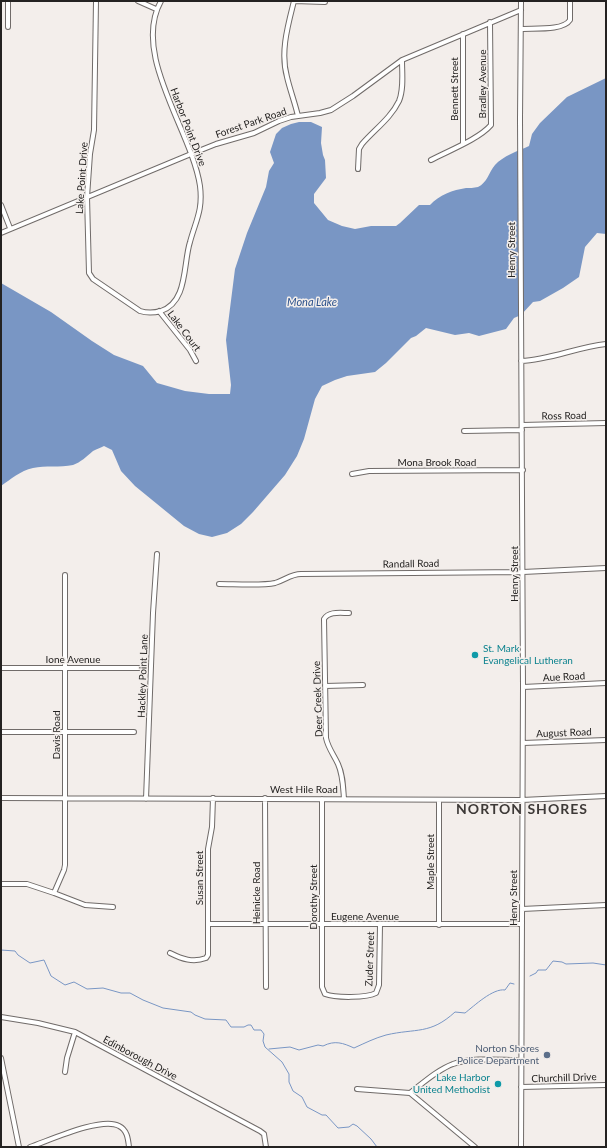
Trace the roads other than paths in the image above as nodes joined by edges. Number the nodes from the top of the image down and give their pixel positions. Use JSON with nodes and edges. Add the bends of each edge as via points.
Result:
{"nodes":[{"id":1,"x":8,"y":1,"type":"edge"},
{"id":2,"x":96,"y":1,"type":"edge"},
{"id":3,"x":138,"y":1,"type":"edge"},
{"id":4,"x":161,"y":1,"type":"edge"},
{"id":5,"x":294,"y":1,"type":"edge"},
{"id":6,"x":521,"y":1,"type":"edge"},
{"id":7,"x":570,"y":1,"type":"edge"},
{"id":8,"x":325,"y":2,"type":"dead end"},
{"id":9,"x":156,"y":9,"type":"junction"},
{"id":10,"x":521,"y":10,"type":"junction"},
{"id":11,"x":490,"y":22,"type":"junction"},
{"id":12,"x":8,"y":27,"type":"dead end"},
{"id":13,"x":521,"y":29,"type":"junction"},
{"id":14,"x":463,"y":34,"type":"junction"},
{"id":15,"x":402,"y":60,"type":"junction"},
{"id":16,"x":298,"y":116,"type":"junction"},
{"id":17,"x":463,"y":144,"type":"junction"},
{"id":18,"x":191,"y":154,"type":"junction"},
{"id":19,"x":431,"y":160,"type":"dead end"},
{"id":20,"x":358,"y":169,"type":"dead end"},
{"id":21,"x":87,"y":197,"type":"junction"},
{"id":22,"x":1,"y":205,"type":"edge"},
{"id":23,"x":10,"y":228,"type":"junction"},
{"id":24,"x":1,"y":233,"type":"edge"},
{"id":25,"x":159,"y":311,"type":"junction"},
{"id":26,"x":606,"y":344,"type":"edge"},
{"id":27,"x":196,"y":361,"type":"dead end"},
{"id":28,"x":521,"y":361,"type":"junction"},
{"id":29,"x":606,"y":423,"type":"edge"},
{"id":30,"x":522,"y":427,"type":"junction"},
{"id":31,"x":464,"y":431,"type":"dead end"},
{"id":32,"x":523,"y":470,"type":"junction"},
{"id":33,"x":352,"y":474,"type":"dead end"},
{"id":34,"x":157,"y":554,"type":"dead end"},
{"id":35,"x":606,"y":568,"type":"edge"},
{"id":36,"x":523,"y":572,"type":"junction"},
{"id":37,"x":65,"y":575,"type":"dead end"},
{"id":38,"x":219,"y":584,"type":"dead end"},
{"id":39,"x":349,"y":613,"type":"dead end"},
{"id":40,"x":1,"y":668,"type":"edge"},
{"id":41,"x":65,"y":668,"type":"junction"},
{"id":42,"x":144,"y":668,"type":"dead end"},
{"id":43,"x":606,"y":683,"type":"edge"},
{"id":44,"x":363,"y":685,"type":"dead end"},
{"id":45,"x":325,"y":686,"type":"junction"},
{"id":46,"x":523,"y":686,"type":"junction"},
{"id":47,"x":1,"y":732,"type":"edge"},
{"id":48,"x":134,"y":732,"type":"dead end"},
{"id":49,"x":66,"y":733,"type":"junction"},
{"id":50,"x":606,"y":740,"type":"edge"},
{"id":51,"x":523,"y":743,"type":"junction"},
{"id":52,"x":606,"y":796,"type":"edge"},
{"id":53,"x":1,"y":798,"type":"edge"},
{"id":54,"x":66,"y":798,"type":"junction"},
{"id":55,"x":214,"y":798,"type":"junction"},
{"id":56,"x":265,"y":798,"type":"junction"},
{"id":57,"x":344,"y":798,"type":"junction"},
{"id":58,"x":146,"y":799,"type":"junction"},
{"id":59,"x":322,"y":799,"type":"junction"},
{"id":60,"x":439,"y":800,"type":"junction"},
{"id":61,"x":522,"y":800,"type":"junction"},
{"id":62,"x":1,"y":884,"type":"edge"},
{"id":63,"x":54,"y":893,"type":"junction"},
{"id":64,"x":606,"y":905,"type":"edge"},
{"id":65,"x":113,"y":906,"type":"dead end"},
{"id":66,"x":522,"y":909,"type":"junction"},
{"id":67,"x":208,"y":924,"type":"junction"},
{"id":68,"x":265,"y":924,"type":"junction"},
{"id":69,"x":522,"y":924,"type":"junction"},
{"id":70,"x":322,"y":925,"type":"junction"},
{"id":71,"x":380,"y":925,"type":"junction"},
{"id":72,"x":439,"y":925,"type":"junction"},
{"id":73,"x":170,"y":952,"type":"dead end"},
{"id":74,"x":266,"y":987,"type":"dead end"},
{"id":75,"x":376,"y":993,"type":"joint"},
{"id":76,"x":1,"y":1017,"type":"edge"},
{"id":77,"x":75,"y":1032,"type":"junction"},
{"id":78,"x":1,"y":1058,"type":"edge"},
{"id":79,"x":521,"y":1060,"type":"junction"},
{"id":80,"x":65,"y":1072,"type":"dead end"},
{"id":81,"x":606,"y":1085,"type":"edge"},
{"id":82,"x":522,"y":1087,"type":"junction"},
{"id":83,"x":357,"y":1089,"type":"dead end"},
{"id":84,"x":410,"y":1093,"type":"junction"},
{"id":85,"x":19,"y":1147,"type":"edge"},
{"id":86,"x":30,"y":1147,"type":"edge"},
{"id":87,"x":129,"y":1147,"type":"edge"},
{"id":88,"x":266,"y":1147,"type":"edge"},
{"id":89,"x":475,"y":1147,"type":"edge"},
{"id":90,"x":521,"y":1147,"type":"edge"}],
"edges":[{"from":1,"to":12,"type":"street"},
{"from":2,"to":21,"type":"street","name":"Lake Point Drive","via":[[94,130]]},
{"from":3,"to":9,"type":"street"},
{"from":4,"to":9,"type":"street"},
{"from":5,"to":8,"type":"street"},
{"from":5,"to":16,"type":"street","via":[[287,25],[285,56],[287,77]]},
{"from":6,"to":10,"type":"street","name":"Henry Street"},
{"from":7,"to":13,"type":"street","via":[[569,22],[557,27]]},
{"from":9,"to":18,"type":"street","name":"Harbor Point Drive","via":[[152,32],[153,47],[173,111]]},
{"from":10,"to":11,"type":"street","name":"Forest Park Road"},
{"from":10,"to":13,"type":"street","name":"Henry Street"},
{"from":11,"to":14,"type":"street","name":"Forest Park Road"},
{"from":11,"to":17,"type":"street","name":"Bradley Avenue","via":[[491,125]]},
{"from":13,"to":28,"type":"street","name":"Henry Street"},
{"from":14,"to":15,"type":"street","name":"Forest Park Road"},
{"from":14,"to":17,"type":"street","name":"Bennett Street"},
{"from":15,"to":16,"type":"street","name":"Forest Park Road","via":[[331,110]]},
{"from":15,"to":20,"type":"street","via":[[403,82],[399,100],[391,114],[359,149]]},
{"from":16,"to":18,"type":"street","name":"Forest Park Road"},
{"from":17,"to":19,"type":"street","name":"Bradley Avenue"},
{"from":18,"to":21,"type":"street","name":"Forest Park Road"},
{"from":18,"to":25,"type":"street","name":"Harbor Point Drive","via":[[200,184],[199,214],[190,242],[180,293],[171,306]]},
{"from":21,"to":23,"type":"street","name":"Forest Park Road"},
{"from":21,"to":25,"type":"street","name":"Lake Point Drive","via":[[88,273],[140,311]]},
{"from":22,"to":23,"type":"street"},
{"from":23,"to":24,"type":"street","name":"Forest Park Road"},
{"from":25,"to":27,"type":"street","name":"Lake Court"},
{"from":26,"to":28,"type":"street","via":[[582,347],[539,360]]},
{"from":28,"to":30,"type":"street","name":"Henry Street"},
{"from":29,"to":30,"type":"street","name":"Ross Road"},
{"from":30,"to":31,"type":"street","name":"Ross Road"},
{"from":30,"to":32,"type":"street","name":"Henry Street"},
{"from":32,"to":33,"type":"street","name":"Mona Brook Road","via":[[369,471]]},
{"from":32,"to":36,"type":"street","name":"Henry Street"},
{"from":34,"to":58,"type":"street","name":"Hackley Point Lane"},
{"from":35,"to":36,"type":"street","name":"Randall Road"},
{"from":36,"to":38,"type":"street","name":"Randall Road","via":[[295,574],[270,584]]},
{"from":36,"to":46,"type":"street","name":"Henry Street"},
{"from":37,"to":41,"type":"street","name":"Davis Road"},
{"from":39,"to":45,"type":"street","name":"Deer Creek Drive","via":[[331,613],[324,619]]},
{"from":40,"to":41,"type":"street","name":"Ione Avenue"},
{"from":41,"to":42,"type":"street","name":"Ione Avenue"},
{"from":41,"to":49,"type":"street","name":"Davis Road"},
{"from":43,"to":46,"type":"street","name":"Aue Road"},
{"from":44,"to":45,"type":"street"},
{"from":45,"to":57,"type":"street","name":"Deer Creek Drive","via":[[326,738],[342,773]]},
{"from":46,"to":51,"type":"street","name":"Henry Street"},
{"from":47,"to":49,"type":"street"},
{"from":48,"to":49,"type":"street"},
{"from":49,"to":54,"type":"street","name":"Davis Road"},
{"from":50,"to":51,"type":"street","name":"August Road"},
{"from":51,"to":61,"type":"street","name":"Henry Street"},
{"from":52,"to":61,"type":"street","name":"West Hile Road"},
{"from":53,"to":54,"type":"street","name":"West Hile Road"},
{"from":54,"to":58,"type":"street","name":"West Hile Road"},
{"from":54,"to":63,"type":"street","name":"Davis Road","via":[[64,870]]},
{"from":55,"to":56,"type":"street","name":"West Hile Road"},
{"from":55,"to":58,"type":"street","name":"West Hile Road"},
{"from":55,"to":67,"type":"street","name":"Susan Street","via":[[208,849]]},
{"from":56,"to":59,"type":"street","name":"West Hile Road"},
{"from":56,"to":68,"type":"street","name":"Heinicke Road"},
{"from":57,"to":59,"type":"street","name":"West Hile Road"},
{"from":57,"to":60,"type":"street","name":"West Hile Road"},
{"from":59,"to":70,"type":"street","name":"Dorothy Street"},
{"from":60,"to":61,"type":"street","name":"West Hile Road"},
{"from":60,"to":72,"type":"street","name":"Maple Street"},
{"from":61,"to":66,"type":"street","name":"Henry Street"},
{"from":62,"to":63,"type":"street","via":[[27,884]]},
{"from":63,"to":65,"type":"street","via":[[85,906]]},
{"from":64,"to":66,"type":"street"},
{"from":66,"to":69,"type":"street","name":"Henry Street"},
{"from":67,"to":68,"type":"street","name":"Eugene Avenue"},
{"from":67,"to":73,"type":"street","name":"Susan Street","via":[[206,958],[193,961]]},
{"from":68,"to":70,"type":"street","name":"Eugene Avenue"},
{"from":68,"to":74,"type":"street","name":"Heinicke Road"},
{"from":69,"to":72,"type":"street","name":"Eugene Avenue"},
{"from":69,"to":79,"type":"street","name":"Henry Street"},
{"from":70,"to":71,"type":"street","name":"Eugene Avenue"},
{"from":70,"to":75,"type":"street","name":"Dorothy Street","via":[[322,987],[325,994],[332,996]]},
{"from":71,"to":72,"type":"street","name":"Eugene Avenue"},
{"from":71,"to":75,"type":"street","name":"Zuder Street","via":[[379,985]]},
{"from":76,"to":77,"type":"street","name":"Edinborough Drive"},
{"from":77,"to":80,"type":"street","via":[[66,1058]]},
{"from":77,"to":88,"type":"street","name":"Edinborough Drive","via":[[264,1134]]},
{"from":78,"to":85,"type":"street"},
{"from":79,"to":82,"type":"street","name":"Henry Street"},
{"from":79,"to":84,"type":"street","via":[[468,1060],[454,1064],[435,1074]]},
{"from":81,"to":82,"type":"street","name":"Churchill Drive"},
{"from":82,"to":90,"type":"street","name":"Henry Street"},
{"from":83,"to":84,"type":"street"},
{"from":84,"to":89,"type":"street"},
{"from":86,"to":87,"type":"street","via":[[84,1127],[99,1125],[118,1125],[126,1132]]}]}
